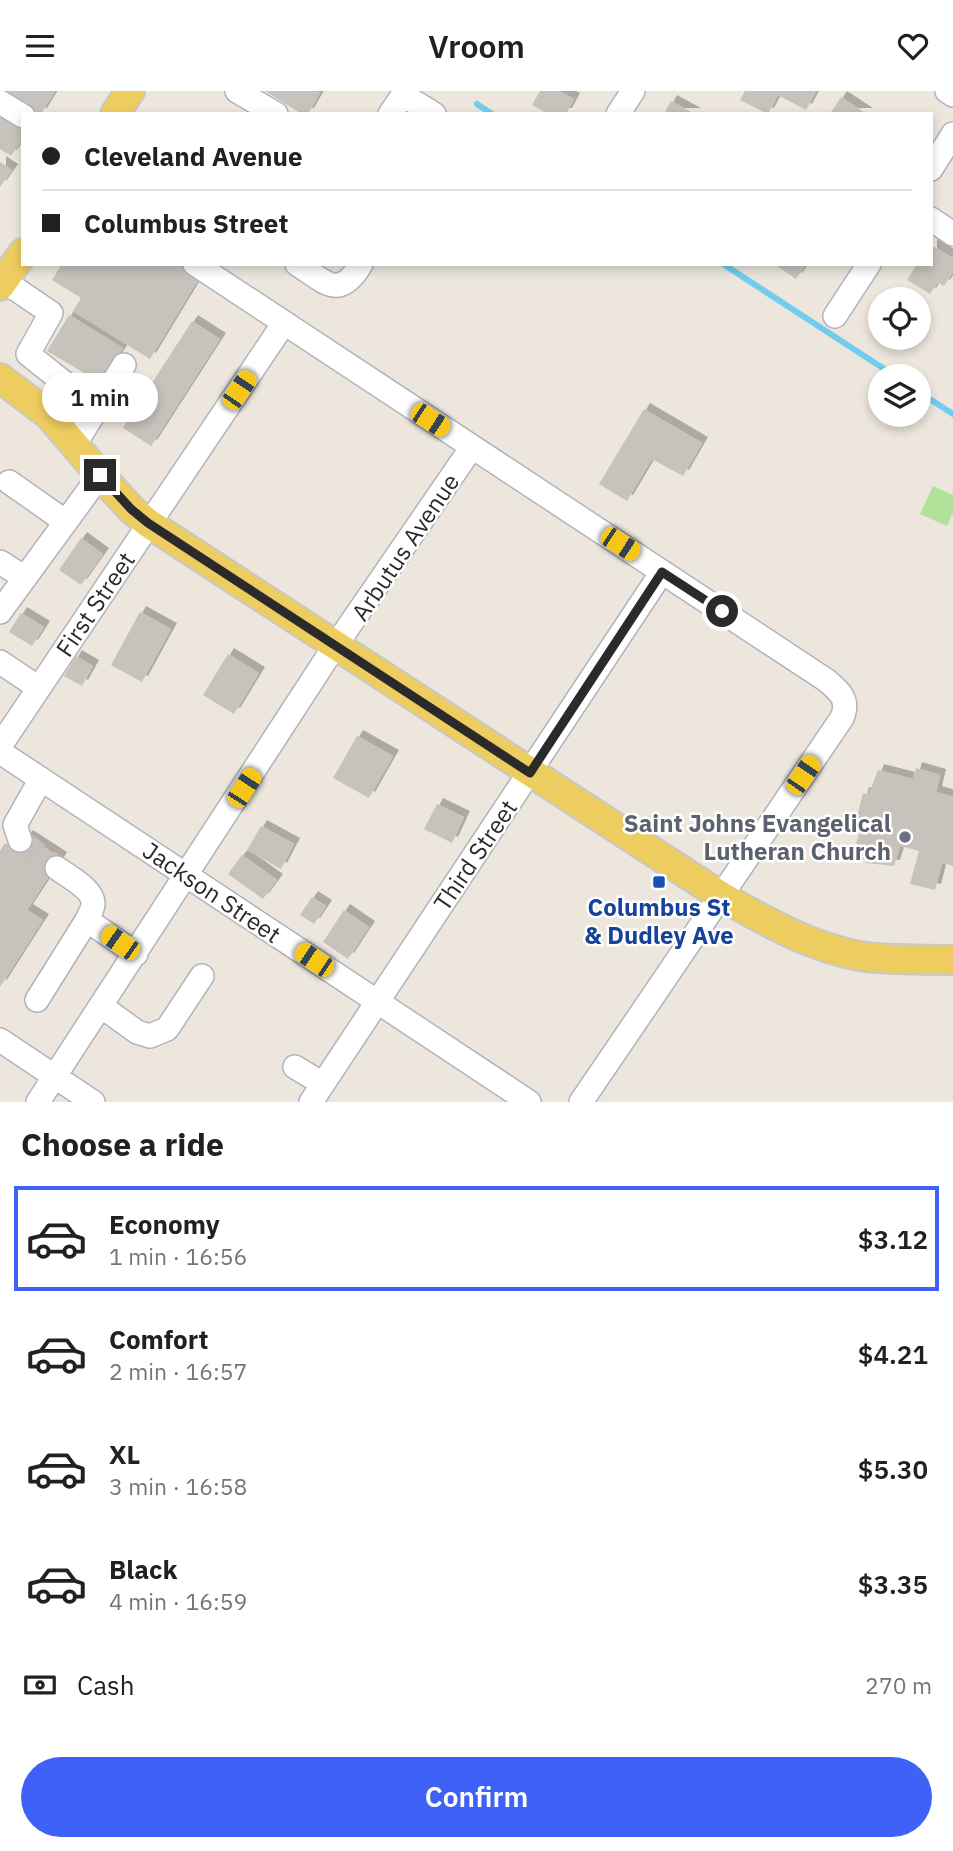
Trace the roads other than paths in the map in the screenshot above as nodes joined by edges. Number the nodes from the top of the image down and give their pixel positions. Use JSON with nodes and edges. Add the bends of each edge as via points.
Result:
{"nodes":[{"id":1,"x":130,"y":91,"type":"edge"},
{"id":2,"x":237,"y":91,"type":"edge"},
{"id":3,"x":633,"y":91,"type":"edge"},
{"id":4,"x":947,"y":91,"type":"edge"},
{"id":5,"x":953,"y":95,"type":"edge"},
{"id":6,"x":0,"y":102,"type":"edge"},
{"id":7,"x":264,"y":111,"type":"edge"},
{"id":8,"x":116,"y":112,"type":"edge"},
{"id":9,"x":391,"y":112,"type":"edge"},
{"id":10,"x":431,"y":112,"type":"edge"},
{"id":11,"x":619,"y":112,"type":"edge"},
{"id":12,"x":21,"y":115,"type":"edge"},
{"id":13,"x":953,"y":134,"type":"edge"},
{"id":14,"x":933,"y":166,"type":"edge"},
{"id":15,"x":933,"y":220,"type":"edge"},
{"id":16,"x":953,"y":233,"type":"edge"},
{"id":17,"x":21,"y":256,"type":"edge"},
{"id":18,"x":201,"y":266,"type":"edge"},
{"id":19,"x":300,"y":266,"type":"edge"},
{"id":20,"x":360,"y":266,"type":"edge"},
{"id":21,"x":868,"y":266,"type":"edge"},
{"id":22,"x":2,"y":284,"type":"edge"},
{"id":23,"x":835,"y":316,"type":"dead end"},
{"id":24,"x":284,"y":323,"type":"junction"},
{"id":25,"x":124,"y":365,"type":"dead end"},
{"id":26,"x":0,"y":379,"type":"edge"},
{"id":27,"x":97,"y":409,"type":"junction"},
{"id":28,"x":75,"y":444,"type":"junction"},
{"id":29,"x":472,"y":447,"type":"junction"},
{"id":30,"x":100,"y":475,"type":"junction"},
{"id":31,"x":9,"y":482,"type":"dead end"},
{"id":32,"x":66,"y":522,"type":"junction"},
{"id":33,"x":148,"y":523,"type":"junction"},
{"id":34,"x":0,"y":562,"type":"edge"},
{"id":35,"x":662,"y":572,"type":"junction"},
{"id":36,"x":25,"y":578,"type":"junction"},
{"id":37,"x":0,"y":612,"type":"edge"},
{"id":38,"x":337,"y":648,"type":"junction"},
{"id":39,"x":0,"y":663,"type":"edge"},
{"id":40,"x":39,"y":688,"type":"junction"},
{"id":41,"x":0,"y":746,"type":"edge"},
{"id":42,"x":0,"y":752,"type":"edge"},
{"id":43,"x":530,"y":773,"type":"junction"},
{"id":44,"x":41,"y":779,"type":"junction"},
{"id":45,"x":20,"y":841,"type":"dead end"},
{"id":46,"x":57,"y":868,"type":"tunnel mouth"},
{"id":47,"x":188,"y":875,"type":"junction"},
{"id":48,"x":721,"y":896,"type":"junction"},
{"id":49,"x":87,"y":920,"type":"junction"},
{"id":50,"x":136,"y":954,"type":"junction"},
{"id":51,"x":953,"y":960,"type":"edge"},
{"id":52,"x":202,"y":976,"type":"dead end"},
{"id":53,"x":37,"y":1000,"type":"dead end"},
{"id":54,"x":377,"y":1002,"type":"junction"},
{"id":55,"x":101,"y":1006,"type":"junction"},
{"id":56,"x":0,"y":1040,"type":"edge"},
{"id":57,"x":295,"y":1067,"type":"dead end"},
{"id":58,"x":55,"y":1077,"type":"junction"},
{"id":59,"x":317,"y":1093,"type":"edge"},
{"id":60,"x":38,"y":1102,"type":"edge"},
{"id":61,"x":93,"y":1102,"type":"edge"},
{"id":62,"x":530,"y":1102,"type":"edge"},
{"id":63,"x":581,"y":1102,"type":"edge"}],
"edges":[{"from":1,"to":8,"type":"main road"},
{"from":2,"to":7,"type":"street"},
{"from":3,"to":11,"type":"street"},
{"from":4,"to":5,"type":"street"},
{"from":6,"to":12,"type":"street"},
{"from":9,"to":10,"type":"street","via":[[403,95]]},
{"from":13,"to":14,"type":"street"},
{"from":15,"to":16,"type":"street"},
{"from":17,"to":22,"type":"main road"},
{"from":18,"to":24,"type":"street"},
{"from":19,"to":20,"type":"street","via":[[330,285],[339,285],[351,281]]},
{"from":21,"to":23,"type":"street"},
{"from":22,"to":27,"type":"street","via":[[51,313],[28,354]]},
{"from":24,"to":29,"type":"street"},
{"from":24,"to":33,"type":"street","name":"First Street"},
{"from":25,"to":27,"type":"street"},
{"from":26,"to":28,"type":"main road","via":[[49,415]]},
{"from":27,"to":28,"type":"street"},
{"from":28,"to":30,"type":"main road"},
{"from":29,"to":35,"type":"street"},
{"from":29,"to":38,"type":"street","name":"Arbutus Avenue"},
{"from":30,"to":32,"type":"street"},
{"from":30,"to":33,"type":"main road"},
{"from":31,"to":32,"type":"street"},
{"from":32,"to":36,"type":"street"},
{"from":33,"to":38,"type":"main road"},
{"from":33,"to":40,"type":"street","name":"First Street"},
{"from":34,"to":36,"type":"street"},
{"from":35,"to":43,"type":"street","name":"Third Street"},
{"from":35,"to":48,"type":"street","via":[[826,680],[845,702],[842,717]]},
{"from":36,"to":37,"type":"street"},
{"from":38,"to":43,"type":"main road"},
{"from":38,"to":47,"type":"street","name":"Arbutus Avenue"},
{"from":39,"to":40,"type":"street"},
{"from":40,"to":41,"type":"street","name":"First Street"},
{"from":42,"to":44,"type":"street","name":"Jackson Street"},
{"from":43,"to":48,"type":"main road"},
{"from":43,"to":54,"type":"street","name":"Third Street"},
{"from":44,"to":45,"type":"street","via":[[15,825]]},
{"from":44,"to":47,"type":"street","name":"Jackson Street"},
{"from":46,"to":49,"type":"street","via":[[92,897],[94,906]]},
{"from":47,"to":50,"type":"street","name":"Arbutus Avenue"},
{"from":47,"to":54,"type":"street","name":"Jackson Street"},
{"from":48,"to":51,"type":"main road","via":[[784,931],[846,953]]},
{"from":48,"to":63,"type":"street"},
{"from":49,"to":50,"type":"street"},
{"from":49,"to":53,"type":"street"},
{"from":50,"to":55,"type":"street","name":"Arbutus Avenue"},
{"from":52,"to":55,"type":"street","via":[[167,1029],[150,1036]]},
{"from":54,"to":59,"type":"street","name":"Third Street"},
{"from":54,"to":62,"type":"street","name":"Jackson Street"},
{"from":55,"to":58,"type":"street","name":"Arbutus Avenue"},
{"from":56,"to":58,"type":"street"},
{"from":57,"to":59,"type":"street"},
{"from":58,"to":60,"type":"street","name":"Arbutus Avenue"},
{"from":58,"to":61,"type":"street"}]}
